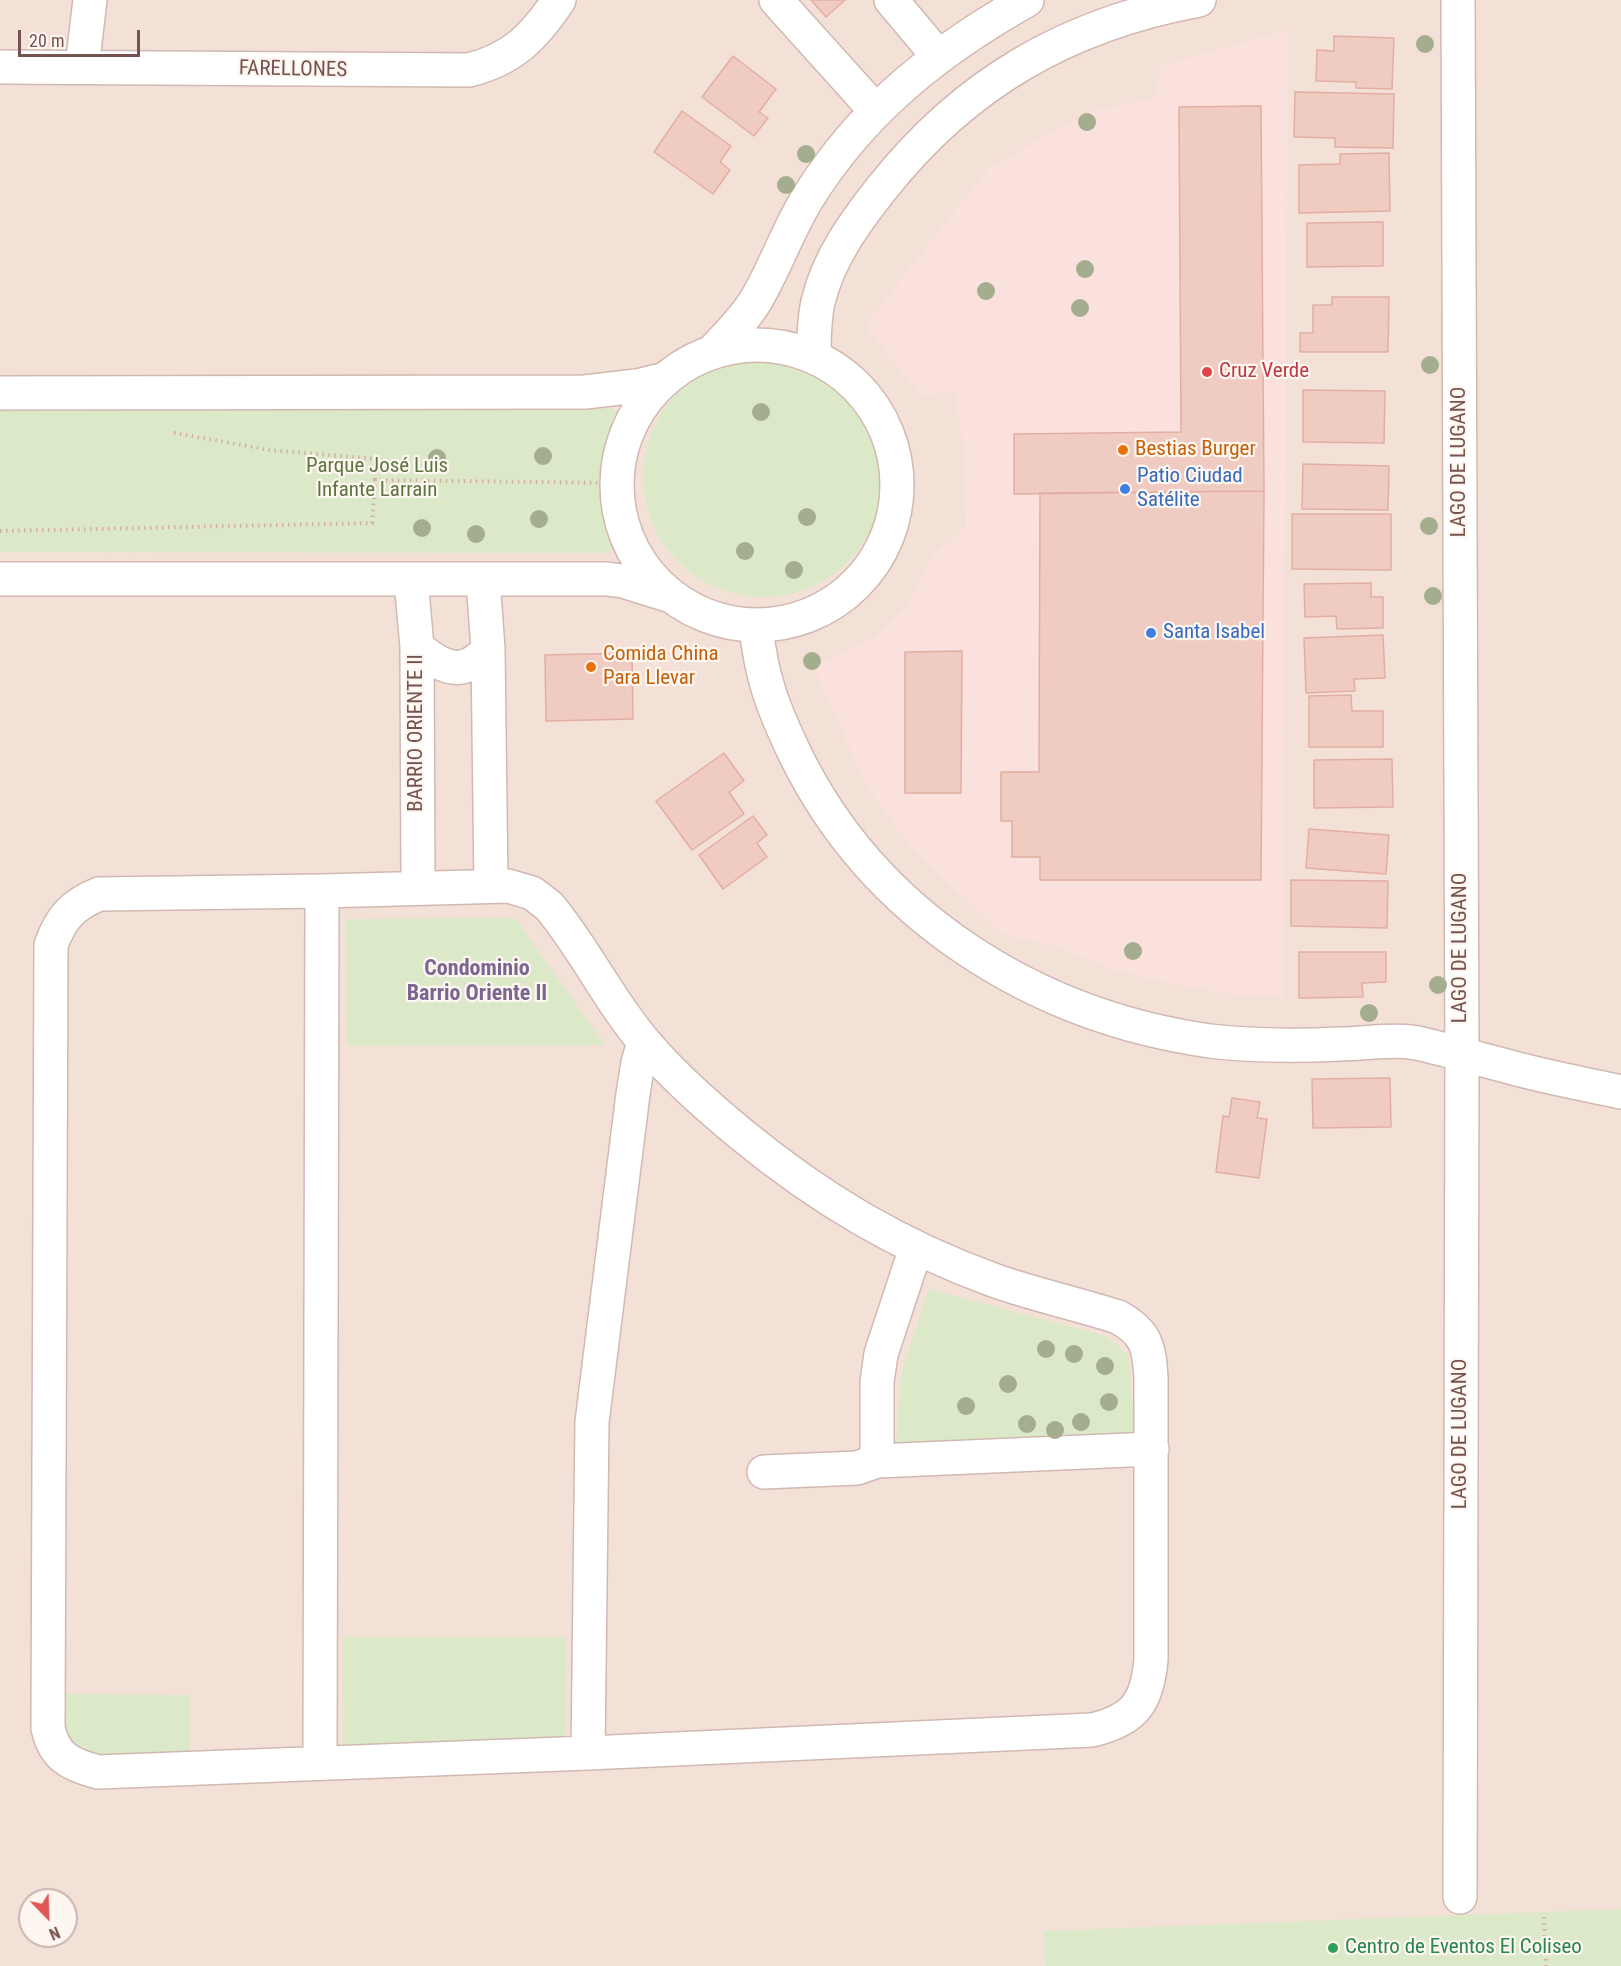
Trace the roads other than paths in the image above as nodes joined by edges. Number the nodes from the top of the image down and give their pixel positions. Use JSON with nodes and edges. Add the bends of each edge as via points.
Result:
{"nodes":[{"id":1,"x":90,"y":0,"type":"edge"},
{"id":2,"x":559,"y":0,"type":"edge"},
{"id":3,"x":776,"y":0,"type":"edge"},
{"id":4,"x":891,"y":0,"type":"edge"},
{"id":5,"x":1027,"y":0,"type":"edge"},
{"id":6,"x":1198,"y":0,"type":"edge"},
{"id":7,"x":1458,"y":0,"type":"edge"},
{"id":8,"x":938,"y":56,"type":"junction"},
{"id":9,"x":0,"y":67,"type":"edge"},
{"id":10,"x":82,"y":67,"type":"junction"},
{"id":11,"x":876,"y":111,"type":"junction"},
{"id":12,"x":712,"y":352,"type":"junction"},
{"id":13,"x":814,"y":356,"type":"junction"},
{"id":14,"x":666,"y":379,"type":"junction"},
{"id":15,"x":0,"y":393,"type":"edge"},
{"id":16,"x":0,"y":579,"type":"edge"},
{"id":17,"x":411,"y":579,"type":"junction"},
{"id":18,"x":483,"y":580,"type":"junction"},
{"id":19,"x":670,"y":595,"type":"junction"},
{"id":20,"x":756,"y":626,"type":"junction"},
{"id":21,"x":417,"y":647,"type":"junction"},
{"id":22,"x":488,"y":649,"type":"junction"},
{"id":23,"x":491,"y":886,"type":"junction"},
{"id":24,"x":418,"y":887,"type":"junction"},
{"id":25,"x":322,"y":891,"type":"junction"},
{"id":26,"x":644,"y":1042,"type":"junction"},
{"id":27,"x":1462,"y":1055,"type":"junction"},
{"id":28,"x":1621,"y":1092,"type":"edge"},
{"id":29,"x":915,"y":1248,"type":"junction"},
{"id":30,"x":1152,"y":1449,"type":"junction"},
{"id":31,"x":877,"y":1461,"type":"junction"},
{"id":32,"x":764,"y":1472,"type":"dead end"},
{"id":33,"x":588,"y":1753,"type":"junction"},
{"id":34,"x":320,"y":1762,"type":"junction"},
{"id":35,"x":1460,"y":1897,"type":"dead end"}],
"edges":[{"from":1,"to":10,"type":"street"},
{"from":2,"to":10,"type":"street","name":"FARELLONES","via":[[524,44],[488,66],[469,70]]},
{"from":3,"to":11,"type":"street"},
{"from":4,"to":8,"type":"street"},
{"from":5,"to":8,"type":"street"},
{"from":6,"to":13,"type":"street","via":[[1128,17],[1063,42],[981,89],[941,122],[872,200],[842,245],[819,301]]},
{"from":7,"to":27,"type":"street","name":"LAGO DE LUGANO"},
{"from":8,"to":11,"type":"street"},
{"from":9,"to":10,"type":"street","name":"FARELLONES"},
{"from":11,"to":12,"type":"street","via":[[828,168],[790,229],[756,301]]},
{"from":12,"to":13,"type":"street","via":[[764,344]]},
{"from":12,"to":14,"type":"street"},
{"from":13,"to":20,"type":"street","via":[[856,385],[885,426],[898,476],[892,526],[868,572],[830,605],[782,623]]},
{"from":14,"to":15,"type":"street","via":[[585,392]]},
{"from":14,"to":19,"type":"street","via":[[651,393],[630,426],[618,464],[617,483],[622,525],[630,545],[640,564]]},
{"from":16,"to":17,"type":"street"},
{"from":17,"to":18,"type":"street"},
{"from":17,"to":21,"type":"street","name":"BARRIO ORIENTE II"},
{"from":18,"to":19,"type":"street","via":[[607,579]]},
{"from":18,"to":22,"type":"street"},
{"from":19,"to":20,"type":"street","via":[[719,620]]},
{"from":20,"to":27,"type":"street","via":[[765,682],[778,719],[830,814],[892,889],[930,923],[1010,976],[1093,1013],[1173,1035],[1263,1044],[1409,1041]]},
{"from":21,"to":22,"type":"street","via":[[442,665],[458,668],[471,666]]},
{"from":21,"to":24,"type":"street","name":"BARRIO ORIENTE II"},
{"from":22,"to":23,"type":"street"},
{"from":23,"to":24,"type":"street"},
{"from":23,"to":26,"type":"street","via":[[520,888],[549,906]]},
{"from":24,"to":25,"type":"street"},
{"from":25,"to":34,"type":"street"},
{"from":25,"to":34,"type":"street","via":[[99,894],[66,914],[53,939],[48,1705],[48,1728],[55,1749],[75,1765],[98,1772]]},
{"from":26,"to":29,"type":"street","via":[[674,1075],[774,1161],[873,1227]]},
{"from":26,"to":33,"type":"street","via":[[633,1094],[592,1422]]},
{"from":27,"to":28,"type":"street"},
{"from":27,"to":35,"type":"street","name":"LAGO DE LUGANO"},
{"from":29,"to":30,"type":"street","via":[[996,1281],[1128,1322],[1148,1347]]},
{"from":29,"to":31,"type":"street","via":[[881,1354]]},
{"from":30,"to":31,"type":"street"},
{"from":30,"to":33,"type":"street","via":[[1150,1669],[1145,1694],[1122,1720],[1092,1730]]},
{"from":31,"to":32,"type":"street","via":[[857,1468]]},
{"from":33,"to":34,"type":"street"}]}
